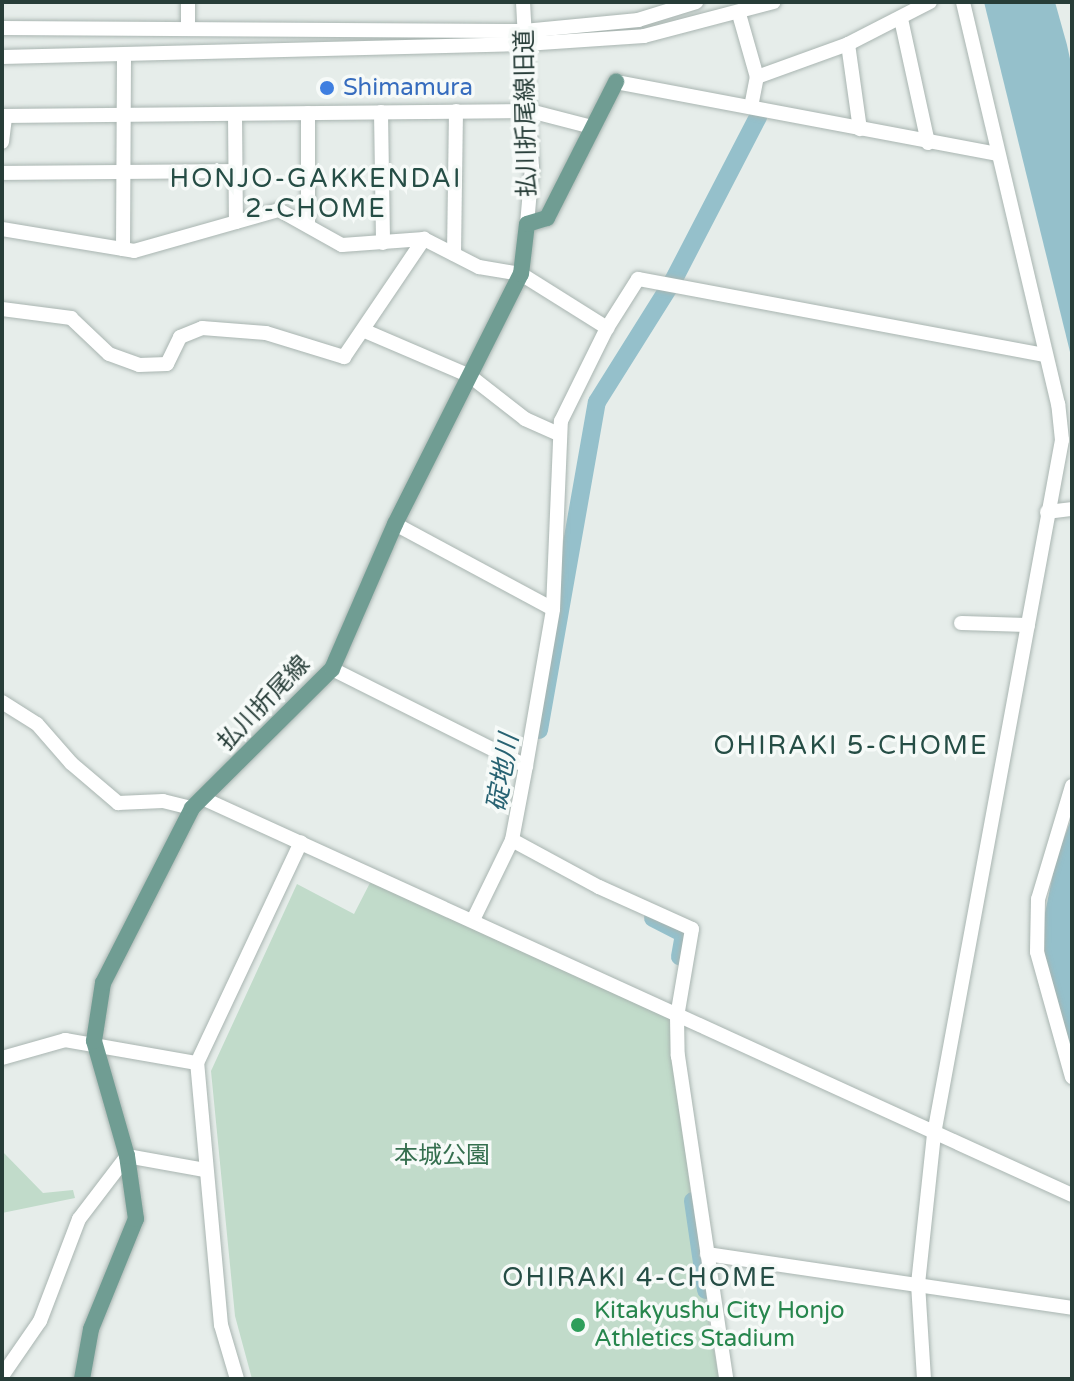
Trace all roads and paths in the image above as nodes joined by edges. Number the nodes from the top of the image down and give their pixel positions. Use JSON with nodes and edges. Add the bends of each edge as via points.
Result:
{"nodes":[{"id":1,"x":188,"y":2,"type":"edge"},
{"id":2,"x":523,"y":2,"type":"edge"},
{"id":3,"x":696,"y":2,"type":"edge"},
{"id":4,"x":774,"y":2,"type":"edge"},
{"id":5,"x":930,"y":2,"type":"edge"},
{"id":6,"x":963,"y":2,"type":"edge"},
{"id":7,"x":739,"y":14,"type":"junction"},
{"id":8,"x":901,"y":19,"type":"junction"},
{"id":9,"x":188,"y":26,"type":"junction"},
{"id":10,"x":2,"y":28,"type":"edge"},
{"id":11,"x":525,"y":37,"type":"junction"},
{"id":12,"x":848,"y":44,"type":"junction"},
{"id":13,"x":124,"y":56,"type":"junction"},
{"id":14,"x":2,"y":57,"type":"edge"},
{"id":15,"x":757,"y":77,"type":"junction"},
{"id":16,"x":616,"y":82,"type":"joint"},
{"id":17,"x":751,"y":107,"type":"junction"},
{"id":18,"x":456,"y":111,"type":"junction"},
{"id":19,"x":530,"y":111,"type":"junction"},
{"id":20,"x":381,"y":112,"type":"junction"},
{"id":21,"x":308,"y":113,"type":"junction"},
{"id":22,"x":125,"y":114,"type":"junction"},
{"id":23,"x":235,"y":114,"type":"junction"},
{"id":24,"x":3,"y":116,"type":"edge"},
{"id":25,"x":592,"y":127,"type":"junction"},
{"id":26,"x":860,"y":129,"type":"junction"},
{"id":27,"x":2,"y":142,"type":"edge"},
{"id":28,"x":928,"y":143,"type":"junction"},
{"id":29,"x":998,"y":154,"type":"junction"},
{"id":30,"x":234,"y":171,"type":"junction"},
{"id":31,"x":124,"y":172,"type":"junction"},
{"id":32,"x":2,"y":173,"type":"edge"},
{"id":33,"x":236,"y":222,"type":"junction"},
{"id":34,"x":308,"y":224,"type":"junction"},
{"id":35,"x":527,"y":224,"type":"junction"},
{"id":36,"x":2,"y":229,"type":"edge"},
{"id":37,"x":424,"y":239,"type":"junction"},
{"id":38,"x":383,"y":243,"type":"junction"},
{"id":39,"x":123,"y":249,"type":"junction"},
{"id":40,"x":454,"y":254,"type":"junction"},
{"id":41,"x":521,"y":274,"type":"junction"},
{"id":42,"x":2,"y":309,"type":"edge"},
{"id":43,"x":607,"y":328,"type":"junction"},
{"id":44,"x":365,"y":331,"type":"junction"},
{"id":45,"x":1045,"y":355,"type":"junction"},
{"id":46,"x":470,"y":376,"type":"junction"},
{"id":47,"x":559,"y":434,"type":"junction"},
{"id":48,"x":1072,"y":509,"type":"edge"},
{"id":49,"x":1047,"y":512,"type":"junction"},
{"id":50,"x":395,"y":524,"type":"junction"},
{"id":51,"x":553,"y":609,"type":"junction"},
{"id":52,"x":961,"y":623,"type":"dead end"},
{"id":53,"x":1028,"y":625,"type":"junction"},
{"id":54,"x":332,"y":669,"type":"junction"},
{"id":55,"x":2,"y":702,"type":"edge"},
{"id":56,"x":526,"y":766,"type":"junction"},
{"id":57,"x":1072,"y":786,"type":"edge"},
{"id":58,"x":197,"y":803,"type":"junction"},
{"id":59,"x":512,"y":840,"type":"junction"},
{"id":60,"x":301,"y":842,"type":"junction"},
{"id":61,"x":473,"y":920,"type":"junction"},
{"id":62,"x":677,"y":1017,"type":"junction"},
{"id":63,"x":94,"y":1041,"type":"junction"},
{"id":64,"x":2,"y":1058,"type":"edge"},
{"id":65,"x":197,"y":1063,"type":"junction"},
{"id":66,"x":1072,"y":1077,"type":"edge"},
{"id":67,"x":934,"y":1134,"type":"junction"},
{"id":68,"x":127,"y":1156,"type":"junction"},
{"id":69,"x":205,"y":1170,"type":"junction"},
{"id":70,"x":1072,"y":1195,"type":"edge"},
{"id":71,"x":707,"y":1254,"type":"junction"},
{"id":72,"x":918,"y":1284,"type":"junction"},
{"id":73,"x":1072,"y":1308,"type":"edge"},
{"id":74,"x":2,"y":1376,"type":"edge"},
{"id":75,"x":82,"y":1379,"type":"edge"},
{"id":76,"x":237,"y":1379,"type":"edge"},
{"id":77,"x":726,"y":1379,"type":"edge"},
{"id":78,"x":924,"y":1379,"type":"edge"}],
"edges":[{"from":1,"to":9,"type":"street"},
{"from":2,"to":11,"type":"street","name":"払川折尾線旧道"},
{"from":3,"to":11,"type":"street","via":[[638,20]]},
{"from":4,"to":7,"type":"street"},
{"from":5,"to":8,"type":"street"},
{"from":6,"to":29,"type":"street"},
{"from":7,"to":11,"type":"street","via":[[644,36]]},
{"from":7,"to":15,"type":"street"},
{"from":8,"to":12,"type":"street"},
{"from":8,"to":28,"type":"street"},
{"from":9,"to":10,"type":"street"},
{"from":9,"to":11,"type":"street"},
{"from":11,"to":13,"type":"street"},
{"from":11,"to":19,"type":"street","name":"払川折尾線旧道"},
{"from":12,"to":15,"type":"street"},
{"from":12,"to":26,"type":"street"},
{"from":13,"to":14,"type":"street"},
{"from":13,"to":22,"type":"street"},
{"from":15,"to":17,"type":"street"},
{"from":16,"to":17,"type":"street"},
{"from":16,"to":25,"type":"main road"},
{"from":17,"to":26,"type":"street"},
{"from":18,"to":19,"type":"street"},
{"from":18,"to":20,"type":"street"},
{"from":18,"to":40,"type":"street"},
{"from":19,"to":25,"type":"street"},
{"from":19,"to":35,"type":"street","name":"払川折尾線旧道"},
{"from":20,"to":21,"type":"street"},
{"from":20,"to":38,"type":"street"},
{"from":21,"to":23,"type":"street"},
{"from":21,"to":34,"type":"street"},
{"from":22,"to":23,"type":"street"},
{"from":22,"to":24,"type":"street"},
{"from":22,"to":31,"type":"street"},
{"from":23,"to":30,"type":"street"},
{"from":24,"to":27,"type":"street"},
{"from":25,"to":35,"type":"main road","via":[[547,218]]},
{"from":26,"to":28,"type":"street"},
{"from":28,"to":29,"type":"street"},
{"from":29,"to":45,"type":"street"},
{"from":30,"to":31,"type":"street"},
{"from":30,"to":33,"type":"street"},
{"from":31,"to":32,"type":"street"},
{"from":31,"to":39,"type":"street"},
{"from":33,"to":34,"type":"street","via":[[279,210]]},
{"from":33,"to":39,"type":"street","via":[[134,251]]},
{"from":34,"to":38,"type":"street","via":[[342,245]]},
{"from":35,"to":41,"type":"main road","name":"払川折尾線"},
{"from":36,"to":39,"type":"street"},
{"from":37,"to":38,"type":"street"},
{"from":37,"to":40,"type":"street"},
{"from":37,"to":44,"type":"street"},
{"from":40,"to":41,"type":"street","via":[[479,267]]},
{"from":41,"to":43,"type":"street"},
{"from":41,"to":46,"type":"main road","name":"払川折尾線"},
{"from":42,"to":44,"type":"street","via":[[71,318],[109,354],[139,365],[167,364],[180,337],[202,328],[266,333],[344,357]]},
{"from":43,"to":45,"type":"street","via":[[638,279],[647,278]]},
{"from":43,"to":47,"type":"street","via":[[567,403]]},
{"from":44,"to":46,"type":"street"},
{"from":45,"to":49,"type":"street","via":[[1062,440]]},
{"from":46,"to":47,"type":"street","via":[[525,419]]},
{"from":46,"to":50,"type":"main road","name":"払川折尾線"},
{"from":47,"to":51,"type":"street"},
{"from":48,"to":49,"type":"street"},
{"from":49,"to":53,"type":"street"},
{"from":50,"to":51,"type":"street"},
{"from":50,"to":54,"type":"main road","name":"払川折尾線"},
{"from":51,"to":56,"type":"street"},
{"from":52,"to":53,"type":"street"},
{"from":53,"to":67,"type":"street"},
{"from":54,"to":56,"type":"street"},
{"from":54,"to":58,"type":"main road","name":"払川折尾線"},
{"from":55,"to":58,"type":"street","via":[[37,724],[71,763],[118,803]]},
{"from":56,"to":59,"type":"street"},
{"from":57,"to":66,"type":"street","via":[[1038,899],[1037,952]]},
{"from":58,"to":60,"type":"street"},
{"from":58,"to":63,"type":"main road","name":"払川折尾線","via":[[103,983]]},
{"from":59,"to":61,"type":"street"},
{"from":59,"to":62,"type":"street","via":[[692,929]]},
{"from":60,"to":61,"type":"street"},
{"from":60,"to":65,"type":"street"},
{"from":61,"to":62,"type":"street"},
{"from":62,"to":67,"type":"street"},
{"from":62,"to":71,"type":"street"},
{"from":63,"to":64,"type":"street","via":[[65,1040]]},
{"from":63,"to":65,"type":"street"},
{"from":63,"to":68,"type":"main road","name":"払川折尾線"},
{"from":65,"to":69,"type":"street"},
{"from":67,"to":70,"type":"street"},
{"from":67,"to":72,"type":"street"},
{"from":68,"to":69,"type":"street"},
{"from":68,"to":74,"type":"street","via":[[79,1219],[40,1321]]},
{"from":68,"to":75,"type":"main road","name":"払川折尾線","via":[[136,1219],[91,1329]]},
{"from":69,"to":76,"type":"street","via":[[221,1325]]},
{"from":71,"to":72,"type":"street"},
{"from":71,"to":77,"type":"street"},
{"from":72,"to":73,"type":"street"},
{"from":72,"to":78,"type":"street"}]}
